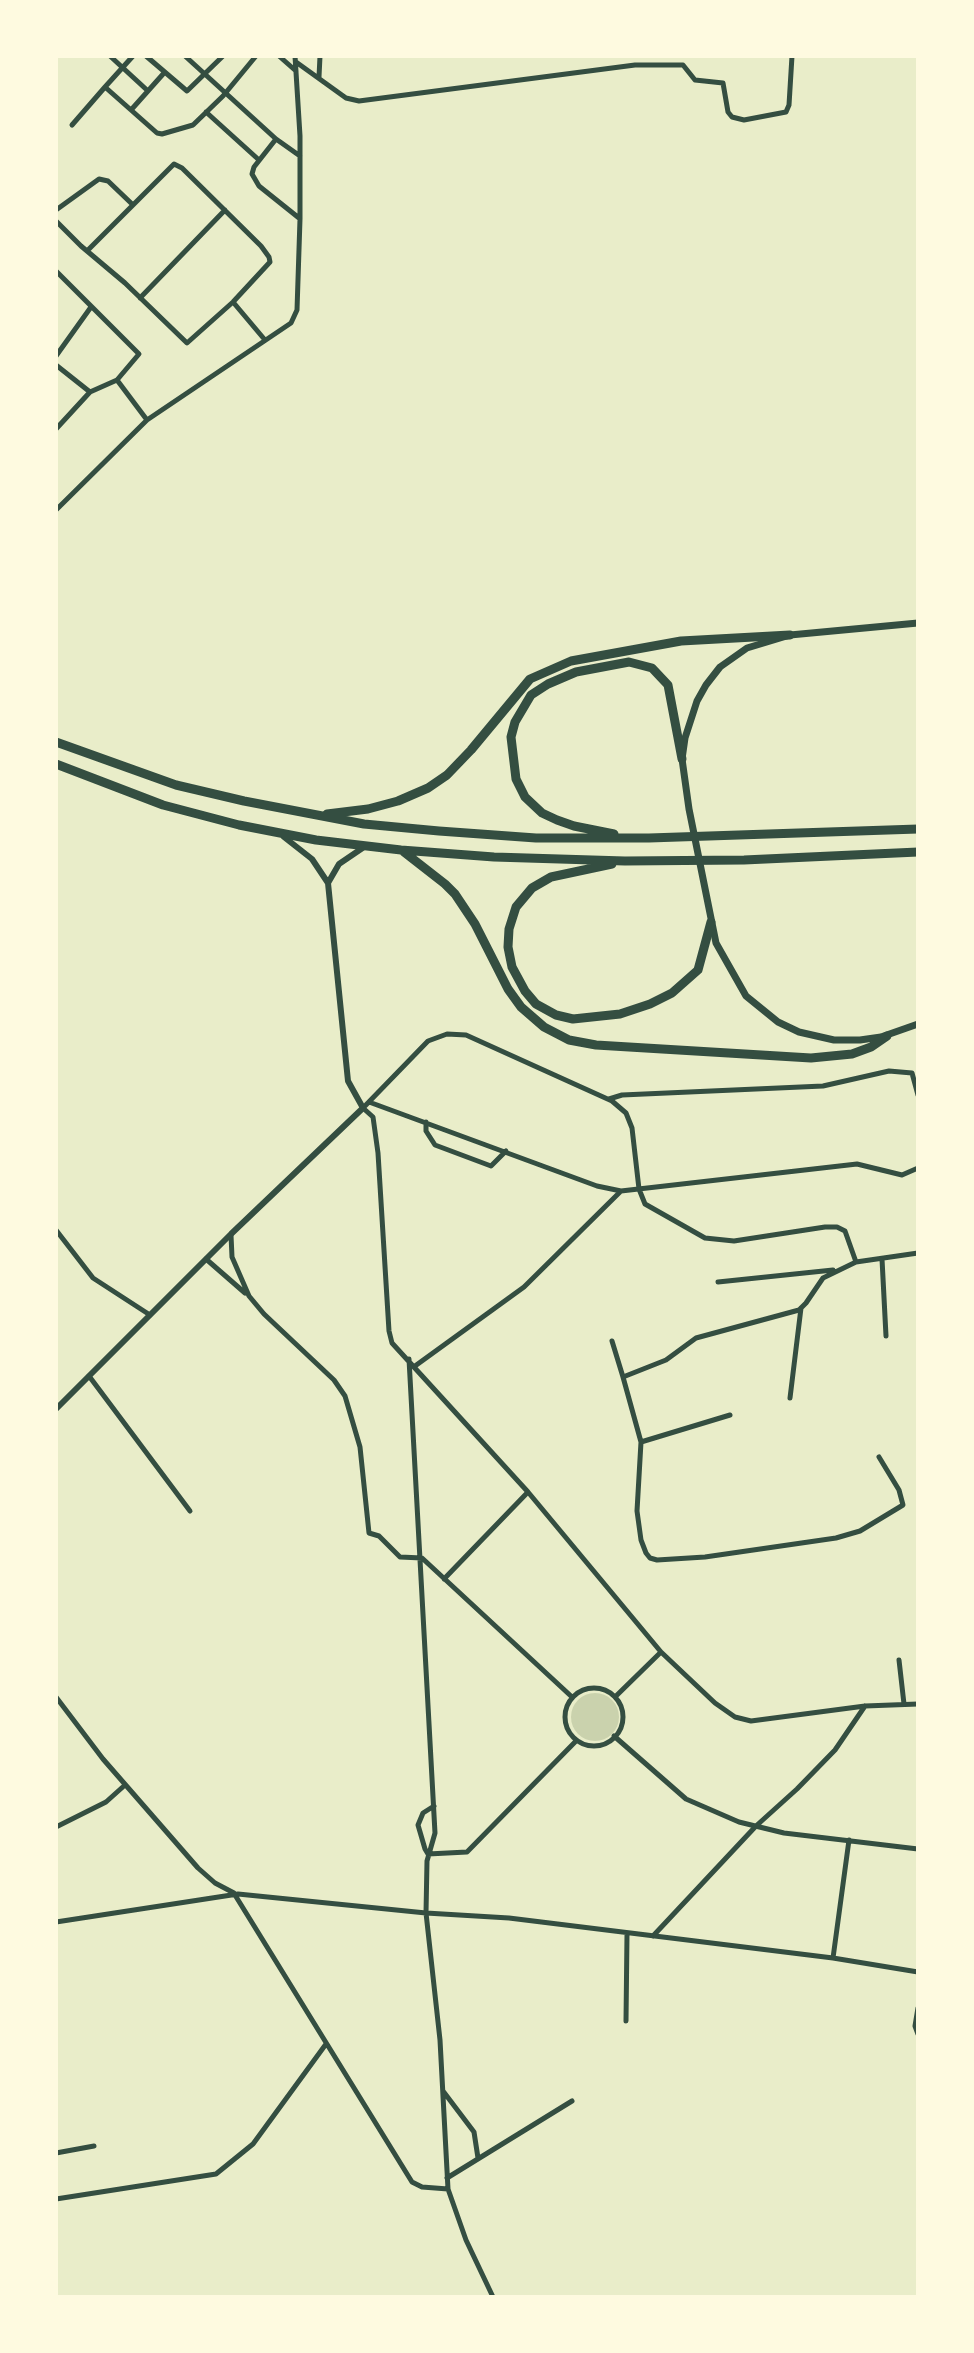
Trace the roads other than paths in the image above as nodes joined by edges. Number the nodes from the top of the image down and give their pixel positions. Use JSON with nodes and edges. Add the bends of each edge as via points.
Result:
{"nodes":[{"id":1,"x":110,"y":56,"type":"edge"},
{"id":2,"x":133,"y":56,"type":"edge"},
{"id":3,"x":146,"y":56,"type":"edge"},
{"id":4,"x":185,"y":56,"type":"edge"},
{"id":5,"x":223,"y":56,"type":"edge"},
{"id":6,"x":256,"y":56,"type":"edge"},
{"id":7,"x":279,"y":56,"type":"edge"},
{"id":8,"x":320,"y":56,"type":"edge"},
{"id":9,"x":631,"y":56,"type":"edge"},
{"id":10,"x":792,"y":56,"type":"edge"},
{"id":11,"x":295,"y":59,"type":"edge"},
{"id":12,"x":635,"y":65,"type":"junction"},
{"id":13,"x":122,"y":67,"type":"junction"},
{"id":14,"x":296,"y":71,"type":"junction"},
{"id":15,"x":164,"y":73,"type":"junction"},
{"id":16,"x":205,"y":75,"type":"junction"},
{"id":17,"x":319,"y":78,"type":"junction"},
{"id":18,"x":105,"y":87,"type":"junction"},
{"id":19,"x":148,"y":91,"type":"junction"},
{"id":20,"x":226,"y":92,"type":"junction"},
{"id":21,"x":131,"y":110,"type":"junction"},
{"id":22,"x":206,"y":112,"type":"junction"},
{"id":23,"x":72,"y":125,"type":"dead end"},
{"id":24,"x":276,"y":139,"type":"junction"},
{"id":25,"x":300,"y":156,"type":"junction"},
{"id":26,"x":259,"y":160,"type":"junction"},
{"id":27,"x":132,"y":204,"type":"junction"},
{"id":28,"x":56,"y":210,"type":"edge"},
{"id":29,"x":225,"y":210,"type":"junction"},
{"id":30,"x":300,"y":219,"type":"junction"},
{"id":31,"x":56,"y":221,"type":"edge"},
{"id":32,"x":87,"y":251,"type":"junction"},
{"id":33,"x":56,"y":271,"type":"edge"},
{"id":34,"x":140,"y":298,"type":"junction"},
{"id":35,"x":233,"y":302,"type":"junction"},
{"id":36,"x":91,"y":307,"type":"junction"},
{"id":37,"x":265,"y":340,"type":"junction"},
{"id":38,"x":56,"y":356,"type":"edge"},
{"id":39,"x":56,"y":365,"type":"edge"},
{"id":40,"x":117,"y":380,"type":"junction"},
{"id":41,"x":90,"y":392,"type":"junction"},
{"id":42,"x":147,"y":420,"type":"junction"},
{"id":43,"x":56,"y":429,"type":"edge"},
{"id":44,"x":57,"y":507,"type":"edge"},
{"id":45,"x":918,"y":623,"type":"edge"},
{"id":46,"x":790,"y":635,"type":"junction"},
{"id":47,"x":56,"y":742,"type":"edge"},
{"id":48,"x":682,"y":759,"type":"junction"},
{"id":49,"x":56,"y":764,"type":"edge"},
{"id":50,"x":319,"y":815,"type":"junction"},
{"id":51,"x":918,"y":829,"type":"edge"},
{"id":52,"x":278,"y":833,"type":"junction"},
{"id":53,"x":649,"y":838,"type":"junction"},
{"id":54,"x":366,"y":846,"type":"junction"},
{"id":55,"x":401,"y":850,"type":"junction"},
{"id":56,"x":918,"y":852,"type":"edge"},
{"id":57,"x":625,"y":861,"type":"junction"},
{"id":58,"x":328,"y":883,"type":"junction"},
{"id":59,"x":711,"y":922,"type":"junction"},
{"id":60,"x":918,"y":1024,"type":"edge"},
{"id":61,"x":887,"y":1036,"type":"junction"},
{"id":62,"x":918,"y":1095,"type":"edge"},
{"id":63,"x":608,"y":1099,"type":"junction"},
{"id":64,"x":369,"y":1102,"type":"junction"},
{"id":65,"x":363,"y":1108,"type":"junction"},
{"id":66,"x":426,"y":1122,"type":"junction"},
{"id":67,"x":506,"y":1151,"type":"junction"},
{"id":68,"x":918,"y":1168,"type":"edge"},
{"id":69,"x":639,"y":1189,"type":"junction"},
{"id":70,"x":621,"y":1191,"type":"junction"},
{"id":71,"x":56,"y":1230,"type":"edge"},
{"id":72,"x":231,"y":1234,"type":"junction"},
{"id":73,"x":918,"y":1253,"type":"edge"},
{"id":74,"x":206,"y":1259,"type":"junction"},
{"id":75,"x":882,"y":1259,"type":"junction"},
{"id":76,"x":856,"y":1262,"type":"junction"},
{"id":77,"x":837,"y":1269,"type":"junction"},
{"id":78,"x":718,"y":1282,"type":"dead end"},
{"id":79,"x":249,"y":1296,"type":"junction"},
{"id":80,"x":802,"y":1307,"type":"junction"},
{"id":81,"x":150,"y":1315,"type":"junction"},
{"id":82,"x":886,"y":1336,"type":"dead end"},
{"id":83,"x":612,"y":1341,"type":"dead end"},
{"id":84,"x":409,"y":1358,"type":"junction"},
{"id":85,"x":415,"y":1365,"type":"junction"},
{"id":86,"x":409,"y":1370,"type":"junction"},
{"id":87,"x":89,"y":1376,"type":"junction"},
{"id":88,"x":623,"y":1377,"type":"junction"},
{"id":89,"x":790,"y":1398,"type":"dead end"},
{"id":90,"x":56,"y":1409,"type":"edge"},
{"id":91,"x":730,"y":1415,"type":"dead end"},
{"id":92,"x":641,"y":1442,"type":"junction"},
{"id":93,"x":879,"y":1457,"type":"dead end"},
{"id":94,"x":528,"y":1492,"type":"junction"},
{"id":95,"x":190,"y":1511,"type":"dead end"},
{"id":96,"x":422,"y":1558,"type":"junction"},
{"id":97,"x":444,"y":1579,"type":"junction"},
{"id":98,"x":661,"y":1652,"type":"junction"},
{"id":99,"x":899,"y":1660,"type":"dead end"},
{"id":100,"x":56,"y":1697,"type":"edge"},
{"id":101,"x":572,"y":1697,"type":"junction"},
{"id":102,"x":615,"y":1697,"type":"junction"},
{"id":103,"x":904,"y":1704,"type":"junction"},
{"id":104,"x":918,"y":1704,"type":"edge"},
{"id":105,"x":865,"y":1706,"type":"junction"},
{"id":106,"x":614,"y":1736,"type":"junction"},
{"id":107,"x":576,"y":1741,"type":"junction"},
{"id":108,"x":125,"y":1785,"type":"junction"},
{"id":109,"x":434,"y":1806,"type":"junction"},
{"id":110,"x":756,"y":1826,"type":"junction"},
{"id":111,"x":56,"y":1827,"type":"edge"},
{"id":112,"x":849,"y":1840,"type":"junction"},
{"id":113,"x":918,"y":1849,"type":"edge"},
{"id":114,"x":428,"y":1854,"type":"junction"},
{"id":115,"x":236,"y":1894,"type":"junction"},
{"id":116,"x":426,"y":1913,"type":"junction"},
{"id":117,"x":56,"y":1922,"type":"edge"},
{"id":118,"x":627,"y":1934,"type":"junction"},
{"id":119,"x":652,"y":1936,"type":"junction"},
{"id":120,"x":833,"y":1958,"type":"junction"},
{"id":121,"x":918,"y":1972,"type":"edge"},
{"id":122,"x":918,"y":2008,"type":"edge"},
{"id":123,"x":626,"y":2021,"type":"dead end"},
{"id":124,"x":918,"y":2034,"type":"edge"},
{"id":125,"x":326,"y":2044,"type":"junction"},
{"id":126,"x":443,"y":2091,"type":"junction"},
{"id":127,"x":572,"y":2101,"type":"dead end"},
{"id":128,"x":94,"y":2146,"type":"dead end"},
{"id":129,"x":56,"y":2153,"type":"edge"},
{"id":130,"x":478,"y":2159,"type":"junction"},
{"id":131,"x":447,"y":2178,"type":"junction"},
{"id":132,"x":448,"y":2189,"type":"junction"},
{"id":133,"x":56,"y":2199,"type":"edge"},
{"id":134,"x":493,"y":2297,"type":"edge"}],
"edges":[{"from":1,"to":13,"type":"street"},
{"from":2,"to":13,"type":"street"},
{"from":3,"to":15,"type":"street"},
{"from":4,"to":16,"type":"street"},
{"from":5,"to":16,"type":"street"},
{"from":6,"to":20,"type":"street"},
{"from":7,"to":14,"type":"street"},
{"from":8,"to":17,"type":"street"},
{"from":9,"to":12,"type":"street"},
{"from":10,"to":12,"type":"street","via":[[786,112],[744,120],[728,112],[723,83],[695,80],[683,65]]},
{"from":11,"to":14,"type":"street"},
{"from":11,"to":17,"type":"street"},
{"from":12,"to":17,"type":"street","via":[[359,101]]},
{"from":13,"to":18,"type":"street"},
{"from":13,"to":19,"type":"street"},
{"from":14,"to":25,"type":"street"},
{"from":15,"to":16,"type":"street","via":[[187,91]]},
{"from":15,"to":19,"type":"street"},
{"from":16,"to":20,"type":"street"},
{"from":18,"to":21,"type":"street"},
{"from":18,"to":23,"type":"street"},
{"from":19,"to":21,"type":"street"},
{"from":20,"to":22,"type":"street"},
{"from":20,"to":24,"type":"street"},
{"from":21,"to":22,"type":"street","via":[[162,134],[193,125]]},
{"from":22,"to":26,"type":"street"},
{"from":24,"to":25,"type":"street"},
{"from":24,"to":26,"type":"street"},
{"from":25,"to":30,"type":"street"},
{"from":26,"to":30,"type":"street","via":[[252,171],[259,186]]},
{"from":27,"to":28,"type":"street","via":[[99,179]]},
{"from":27,"to":29,"type":"street","via":[[174,164]]},
{"from":27,"to":32,"type":"street"},
{"from":29,"to":34,"type":"street"},
{"from":29,"to":35,"type":"street","via":[[270,262]]},
{"from":30,"to":37,"type":"street","via":[[297,310],[291,323]]},
{"from":31,"to":32,"type":"street"},
{"from":32,"to":34,"type":"street"},
{"from":33,"to":36,"type":"street"},
{"from":34,"to":35,"type":"street","via":[[187,343]]},
{"from":35,"to":37,"type":"street"},
{"from":36,"to":38,"type":"street"},
{"from":36,"to":40,"type":"street","via":[[139,354]]},
{"from":37,"to":42,"type":"street"},
{"from":39,"to":41,"type":"street"},
{"from":40,"to":41,"type":"street"},
{"from":40,"to":42,"type":"street"},
{"from":41,"to":43,"type":"street"},
{"from":42,"to":44,"type":"street"},
{"from":45,"to":46,"type":"main road"},
{"from":46,"to":48,"type":"main road","via":[[747,648],[720,667],[697,701]]},
{"from":46,"to":50,"type":"highway","via":[[669,643],[558,665],[530,679],[471,750],[428,788],[368,809]]},
{"from":47,"to":50,"type":"highway","via":[[176,785]]},
{"from":48,"to":53,"type":"highway","via":[[668,685],[641,663],[576,672],[548,684],[531,695],[515,722],[511,737],[516,779],[542,813],[574,826]]},
{"from":48,"to":59,"type":"main road"},
{"from":49,"to":52,"type":"highway","via":[[163,805]]},
{"from":50,"to":53,"type":"highway","via":[[364,824],[536,838]]},
{"from":51,"to":53,"type":"highway"},
{"from":52,"to":54,"type":"highway"},
{"from":52,"to":58,"type":"street","via":[[302,848]]},
{"from":54,"to":55,"type":"highway"},
{"from":54,"to":58,"type":"street","via":[[339,864]]},
{"from":55,"to":57,"type":"highway"},
{"from":55,"to":61,"type":"highway","via":[[455,894],[521,1007],[569,1040],[811,1058],[852,1054]]},
{"from":56,"to":57,"type":"highway"},
{"from":57,"to":59,"type":"highway","via":[[551,877],[532,888],[516,907],[509,929],[512,967],[536,1004],[573,1019],[620,1014],[650,1004],[698,970]]},
{"from":58,"to":65,"type":"street","via":[[348,1081]]},
{"from":59,"to":61,"type":"main road","via":[[734,979],[778,1022],[834,1040]]},
{"from":60,"to":61,"type":"main road"},
{"from":62,"to":63,"type":"street","via":[[912,1073],[889,1071],[823,1086]]},
{"from":63,"to":64,"type":"street","via":[[466,1035],[447,1034],[428,1041]]},
{"from":63,"to":69,"type":"street","via":[[626,1113],[632,1128]]},
{"from":64,"to":65,"type":"street"},
{"from":64,"to":66,"type":"street"},
{"from":65,"to":72,"type":"street"},
{"from":65,"to":84,"type":"street","via":[[373,1117],[378,1153],[389,1331],[392,1343]]},
{"from":66,"to":67,"type":"street"},
{"from":66,"to":67,"type":"street","via":[[435,1145],[477,1161],[491,1166]]},
{"from":67,"to":70,"type":"street"},
{"from":68,"to":69,"type":"street","via":[[902,1175],[857,1164]]},
{"from":69,"to":70,"type":"street"},
{"from":69,"to":76,"type":"street","via":[[652,1210],[705,1238],[734,1241],[837,1227],[845,1231]]},
{"from":70,"to":85,"type":"street","via":[[524,1287]]},
{"from":71,"to":81,"type":"street","via":[[93,1278]]},
{"from":72,"to":74,"type":"street"},
{"from":72,"to":79,"type":"street","via":[[232,1257]]},
{"from":73,"to":75,"type":"street"},
{"from":74,"to":79,"type":"street"},
{"from":74,"to":81,"type":"street"},
{"from":75,"to":76,"type":"street"},
{"from":75,"to":82,"type":"street"},
{"from":76,"to":77,"type":"street"},
{"from":77,"to":78,"type":"street"},
{"from":77,"to":80,"type":"street","via":[[823,1278]]},
{"from":79,"to":96,"type":"street","via":[[345,1396],[360,1447],[369,1533],[400,1557]]},
{"from":80,"to":88,"type":"street","via":[[696,1338],[666,1360]]},
{"from":80,"to":89,"type":"street"},
{"from":81,"to":87,"type":"street"},
{"from":83,"to":88,"type":"street"},
{"from":84,"to":85,"type":"street"},
{"from":84,"to":86,"type":"street"},
{"from":85,"to":86,"type":"street"},
{"from":85,"to":94,"type":"street"},
{"from":86,"to":96,"type":"street"},
{"from":87,"to":90,"type":"street"},
{"from":87,"to":95,"type":"street"},
{"from":88,"to":92,"type":"street"},
{"from":91,"to":92,"type":"street"},
{"from":92,"to":93,"type":"street","via":[[638,1527],[646,1553],[657,1560],[860,1531],[903,1505]]},
{"from":94,"to":97,"type":"street"},
{"from":94,"to":98,"type":"street"},
{"from":96,"to":97,"type":"street"},
{"from":96,"to":109,"type":"street"},
{"from":97,"to":101,"type":"street"},
{"from":98,"to":102,"type":"street"},
{"from":98,"to":105,"type":"street","via":[[735,1717],[763,1720]]},
{"from":99,"to":103,"type":"street"},
{"from":100,"to":108,"type":"street"},
{"from":101,"to":102,"type":"street","via":[[593,1687]]},
{"from":101,"to":107,"type":"street","via":[[565,1724]]},
{"from":102,"to":106,"type":"street","via":[[623,1721]]},
{"from":103,"to":104,"type":"street"},
{"from":103,"to":105,"type":"street"},
{"from":105,"to":110,"type":"street","via":[[835,1750]]},
{"from":106,"to":107,"type":"street","via":[[595,1747]]},
{"from":106,"to":110,"type":"street","via":[[686,1799]]},
{"from":107,"to":114,"type":"street","via":[[467,1852]]},
{"from":108,"to":111,"type":"street","via":[[106,1802]]},
{"from":108,"to":115,"type":"street","via":[[198,1868]]},
{"from":109,"to":114,"type":"street","via":[[435,1833]]},
{"from":109,"to":114,"type":"street","via":[[418,1825]]},
{"from":110,"to":112,"type":"street"},
{"from":110,"to":119,"type":"street"},
{"from":112,"to":113,"type":"street"},
{"from":112,"to":120,"type":"street"},
{"from":114,"to":116,"type":"street"},
{"from":115,"to":116,"type":"street"},
{"from":115,"to":117,"type":"street"},
{"from":115,"to":125,"type":"street"},
{"from":116,"to":118,"type":"street"},
{"from":116,"to":126,"type":"street"},
{"from":118,"to":119,"type":"street"},
{"from":118,"to":123,"type":"street"},
{"from":119,"to":120,"type":"street"},
{"from":120,"to":121,"type":"street"},
{"from":122,"to":124,"type":"street"},
{"from":125,"to":132,"type":"street","via":[[412,2182]]},
{"from":125,"to":133,"type":"street","via":[[253,2144],[216,2174]]},
{"from":126,"to":130,"type":"street","via":[[474,2132]]},
{"from":126,"to":131,"type":"street"},
{"from":127,"to":130,"type":"street"},
{"from":128,"to":129,"type":"street"},
{"from":130,"to":131,"type":"street"},
{"from":131,"to":132,"type":"street"},
{"from":132,"to":134,"type":"street"}]}
